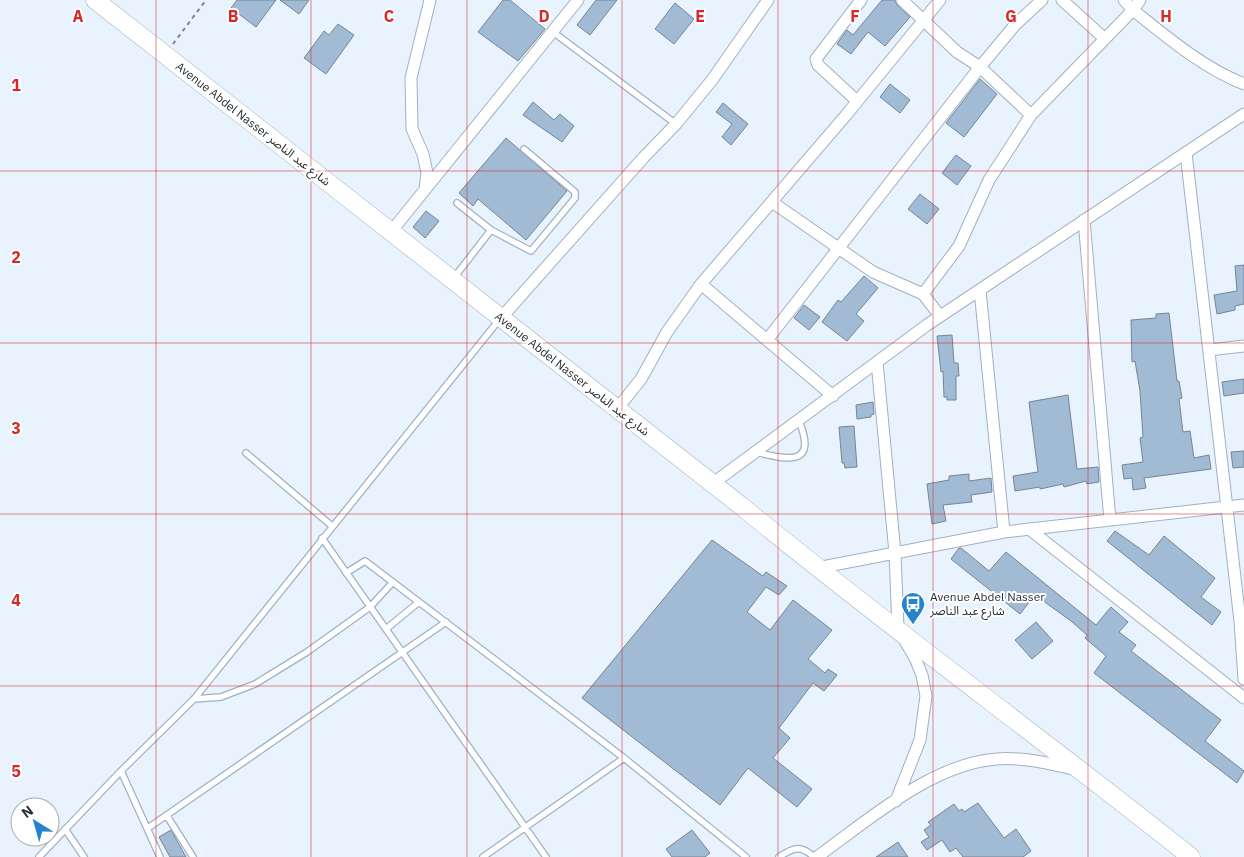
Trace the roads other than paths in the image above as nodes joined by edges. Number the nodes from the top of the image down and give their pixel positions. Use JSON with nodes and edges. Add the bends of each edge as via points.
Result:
{"nodes":[{"id":1,"x":95,"y":0,"type":"edge"},
{"id":2,"x":430,"y":0,"type":"edge"},
{"id":3,"x":578,"y":0,"type":"edge"},
{"id":4,"x":768,"y":0,"type":"edge"},
{"id":5,"x":861,"y":0,"type":"edge"},
{"id":6,"x":902,"y":0,"type":"edge"},
{"id":7,"x":940,"y":0,"type":"edge"},
{"id":8,"x":1042,"y":0,"type":"edge"},
{"id":9,"x":1062,"y":0,"type":"edge"},
{"id":10,"x":1124,"y":0,"type":"edge"},
{"id":11,"x":1140,"y":0,"type":"edge"},
{"id":12,"x":1133,"y":10,"type":"junction"},
{"id":13,"x":923,"y":18,"type":"junction"},
{"id":14,"x":553,"y":32,"type":"junction"},
{"id":15,"x":1105,"y":38,"type":"junction"},
{"id":16,"x":980,"y":67,"type":"junction"},
{"id":17,"x":1244,"y":84,"type":"edge"},
{"id":18,"x":857,"y":101,"type":"junction"},
{"id":19,"x":1244,"y":114,"type":"edge"},
{"id":20,"x":1031,"y":115,"type":"junction"},
{"id":21,"x":676,"y":124,"type":"junction"},
{"id":22,"x":524,"y":149,"type":"dead end"},
{"id":23,"x":1186,"y":153,"type":"junction"},
{"id":24,"x":424,"y":191,"type":"junction"},
{"id":25,"x":772,"y":202,"type":"junction"},
{"id":26,"x":457,"y":203,"type":"dead end"},
{"id":27,"x":1084,"y":220,"type":"junction"},
{"id":28,"x":491,"y":230,"type":"junction"},
{"id":29,"x":390,"y":233,"type":"junction"},
{"id":30,"x":839,"y":248,"type":"junction"},
{"id":31,"x":452,"y":280,"type":"junction"},
{"id":32,"x":701,"y":284,"type":"junction"},
{"id":33,"x":980,"y":290,"type":"junction"},
{"id":34,"x":924,"y":294,"type":"junction"},
{"id":35,"x":940,"y":316,"type":"junction"},
{"id":36,"x":500,"y":318,"type":"junction"},
{"id":37,"x":767,"y":340,"type":"junction"},
{"id":38,"x":1244,"y":346,"type":"edge"},
{"id":39,"x":1208,"y":350,"type":"junction"},
{"id":40,"x":877,"y":362,"type":"junction"},
{"id":41,"x":833,"y":396,"type":"junction"},
{"id":42,"x":617,"y":410,"type":"junction"},
{"id":43,"x":799,"y":421,"type":"junction"},
{"id":44,"x":246,"y":452,"type":"dead end"},
{"id":45,"x":756,"y":452,"type":"junction"},
{"id":46,"x":712,"y":484,"type":"junction"},
{"id":47,"x":1244,"y":506,"type":"edge"},
{"id":48,"x":1227,"y":507,"type":"junction"},
{"id":49,"x":1110,"y":520,"type":"junction"},
{"id":50,"x":332,"y":526,"type":"junction"},
{"id":51,"x":1029,"y":529,"type":"junction"},
{"id":52,"x":1004,"y":532,"type":"junction"},
{"id":53,"x":322,"y":538,"type":"junction"},
{"id":54,"x":895,"y":553,"type":"junction"},
{"id":55,"x":816,"y":568,"type":"junction"},
{"id":56,"x":346,"y":573,"type":"junction"},
{"id":57,"x":393,"y":582,"type":"junction"},
{"id":58,"x":419,"y":602,"type":"junction"},
{"id":59,"x":370,"y":607,"type":"junction"},
{"id":60,"x":1242,"y":620,"type":"edge"},
{"id":61,"x":446,"y":622,"type":"junction"},
{"id":62,"x":386,"y":629,"type":"junction"},
{"id":63,"x":898,"y":629,"type":"junction"},
{"id":64,"x":402,"y":653,"type":"junction"},
{"id":65,"x":1244,"y":679,"type":"edge"},
{"id":66,"x":1244,"y":698,"type":"edge"},
{"id":67,"x":194,"y":699,"type":"junction"},
{"id":68,"x":624,"y":758,"type":"junction"},
{"id":69,"x":121,"y":770,"type":"junction"},
{"id":70,"x":1084,"y":772,"type":"junction"},
{"id":71,"x":896,"y":801,"type":"junction"},
{"id":72,"x":167,"y":816,"type":"junction"},
{"id":73,"x":148,"y":828,"type":"junction"},
{"id":74,"x":525,"y":828,"type":"junction"},
{"id":75,"x":65,"y":830,"type":"junction"},
{"id":76,"x":39,"y":857,"type":"edge"},
{"id":77,"x":84,"y":857,"type":"edge"},
{"id":78,"x":160,"y":857,"type":"edge"},
{"id":79,"x":193,"y":857,"type":"edge"},
{"id":80,"x":483,"y":857,"type":"edge"},
{"id":81,"x":546,"y":857,"type":"edge"},
{"id":82,"x":746,"y":857,"type":"edge"},
{"id":83,"x":779,"y":857,"type":"edge"},
{"id":84,"x":816,"y":857,"type":"edge"},
{"id":85,"x":1191,"y":857,"type":"edge"}],
"edges":[{"from":1,"to":29,"type":"main road","name":"Avenue Abdel Nasser شارع عبد الناصر"},
{"from":2,"to":24,"type":"street","via":[[410,78],[412,129],[427,173]]},
{"from":3,"to":14,"type":"street"},
{"from":4,"to":21,"type":"street","via":[[712,80]]},
{"from":5,"to":18,"type":"street","via":[[816,59],[818,65]]},
{"from":6,"to":13,"type":"street"},
{"from":7,"to":13,"type":"street"},
{"from":8,"to":16,"type":"street","via":[[1015,25]]},
{"from":9,"to":15,"type":"street"},
{"from":10,"to":12,"type":"street"},
{"from":11,"to":12,"type":"street"},
{"from":12,"to":15,"type":"street"},
{"from":12,"to":17,"type":"street","via":[[1184,50]]},
{"from":13,"to":16,"type":"street","via":[[957,52]]},
{"from":13,"to":18,"type":"street"},
{"from":14,"to":21,"type":"lane"},
{"from":14,"to":24,"type":"street"},
{"from":15,"to":20,"type":"street"},
{"from":16,"to":20,"type":"street"},
{"from":16,"to":30,"type":"street"},
{"from":18,"to":25,"type":"street"},
{"from":19,"to":23,"type":"street"},
{"from":20,"to":34,"type":"street","via":[[990,180],[959,246]]},
{"from":21,"to":36,"type":"street"},
{"from":22,"to":28,"type":"lane","via":[[575,192],[575,198],[531,251]]},
{"from":23,"to":27,"type":"street"},
{"from":23,"to":39,"type":"street"},
{"from":24,"to":29,"type":"street"},
{"from":25,"to":30,"type":"street"},
{"from":25,"to":32,"type":"street"},
{"from":26,"to":28,"type":"lane"},
{"from":27,"to":33,"type":"street"},
{"from":27,"to":49,"type":"street"},
{"from":28,"to":31,"type":"lane"},
{"from":29,"to":31,"type":"main road","name":"Avenue Abdel Nasser شارع عبد الناصر"},
{"from":30,"to":34,"type":"street","via":[[873,272]]},
{"from":30,"to":37,"type":"street"},
{"from":31,"to":36,"type":"main road","name":"Avenue Abdel Nasser شارع عبد الناصر"},
{"from":32,"to":37,"type":"street"},
{"from":32,"to":42,"type":"street","via":[[667,332],[641,379]]},
{"from":33,"to":35,"type":"street"},
{"from":33,"to":52,"type":"street"},
{"from":34,"to":35,"type":"street"},
{"from":35,"to":40,"type":"street"},
{"from":36,"to":42,"type":"main road","name":"Avenue Abdel Nasser شارع عبد الناصر"},
{"from":36,"to":50,"type":"lane"},
{"from":37,"to":41,"type":"street"},
{"from":38,"to":39,"type":"street"},
{"from":39,"to":48,"type":"street"},
{"from":40,"to":41,"type":"street"},
{"from":40,"to":54,"type":"street"},
{"from":41,"to":43,"type":"street"},
{"from":42,"to":46,"type":"main road","name":"Avenue Abdel Nasser شارع عبد الناصر"},
{"from":43,"to":45,"type":"street"},
{"from":43,"to":45,"type":"lane","via":[[805,440],[803,451],[798,456],[782,459]]},
{"from":44,"to":50,"type":"lane"},
{"from":45,"to":46,"type":"street"},
{"from":46,"to":55,"type":"main road","name":"Avenue Abdel Nasser شارع عبد الناصر"},
{"from":47,"to":48,"type":"street"},
{"from":48,"to":49,"type":"street"},
{"from":48,"to":60,"type":"street"},
{"from":49,"to":51,"type":"street"},
{"from":50,"to":53,"type":"lane"},
{"from":51,"to":52,"type":"street"},
{"from":51,"to":66,"type":"street"},
{"from":52,"to":54,"type":"street"},
{"from":53,"to":56,"type":"lane"},
{"from":53,"to":67,"type":"lane"},
{"from":54,"to":55,"type":"street"},
{"from":54,"to":63,"type":"street"},
{"from":55,"to":63,"type":"main road","name":"Avenue Abdel Nasser شارع عبد الناصر"},
{"from":56,"to":57,"type":"lane","via":[[365,561]]},
{"from":56,"to":59,"type":"lane"},
{"from":57,"to":58,"type":"lane"},
{"from":57,"to":59,"type":"lane"},
{"from":58,"to":61,"type":"lane"},
{"from":58,"to":62,"type":"lane"},
{"from":59,"to":62,"type":"lane"},
{"from":59,"to":67,"type":"lane","via":[[255,684],[220,697]]},
{"from":60,"to":65,"type":"street"},
{"from":61,"to":64,"type":"lane"},
{"from":61,"to":68,"type":"lane"},
{"from":62,"to":64,"type":"lane"},
{"from":63,"to":70,"type":"main road","name":"Avenue Abdel Nasser شارع عبد الناصر"},
{"from":63,"to":71,"type":"street","via":[[915,658],[926,696],[920,740]]},
{"from":64,"to":72,"type":"lane"},
{"from":64,"to":74,"type":"lane"},
{"from":67,"to":69,"type":"lane"},
{"from":68,"to":74,"type":"lane"},
{"from":68,"to":82,"type":"lane"},
{"from":69,"to":73,"type":"lane"},
{"from":69,"to":75,"type":"lane"},
{"from":70,"to":71,"type":"street","via":[[1022,759],[976,762],[949,772]]},
{"from":70,"to":85,"type":"main road","name":"Avenue Abdel Nasser شارع عبد الناصر"},
{"from":71,"to":84,"type":"street"},
{"from":72,"to":73,"type":"lane"},
{"from":72,"to":79,"type":"lane"},
{"from":73,"to":78,"type":"lane"},
{"from":74,"to":80,"type":"lane"},
{"from":74,"to":81,"type":"lane"},
{"from":75,"to":76,"type":"lane"},
{"from":75,"to":77,"type":"lane"},
{"from":83,"to":84,"type":"lane","via":[[799,847]]}]}
